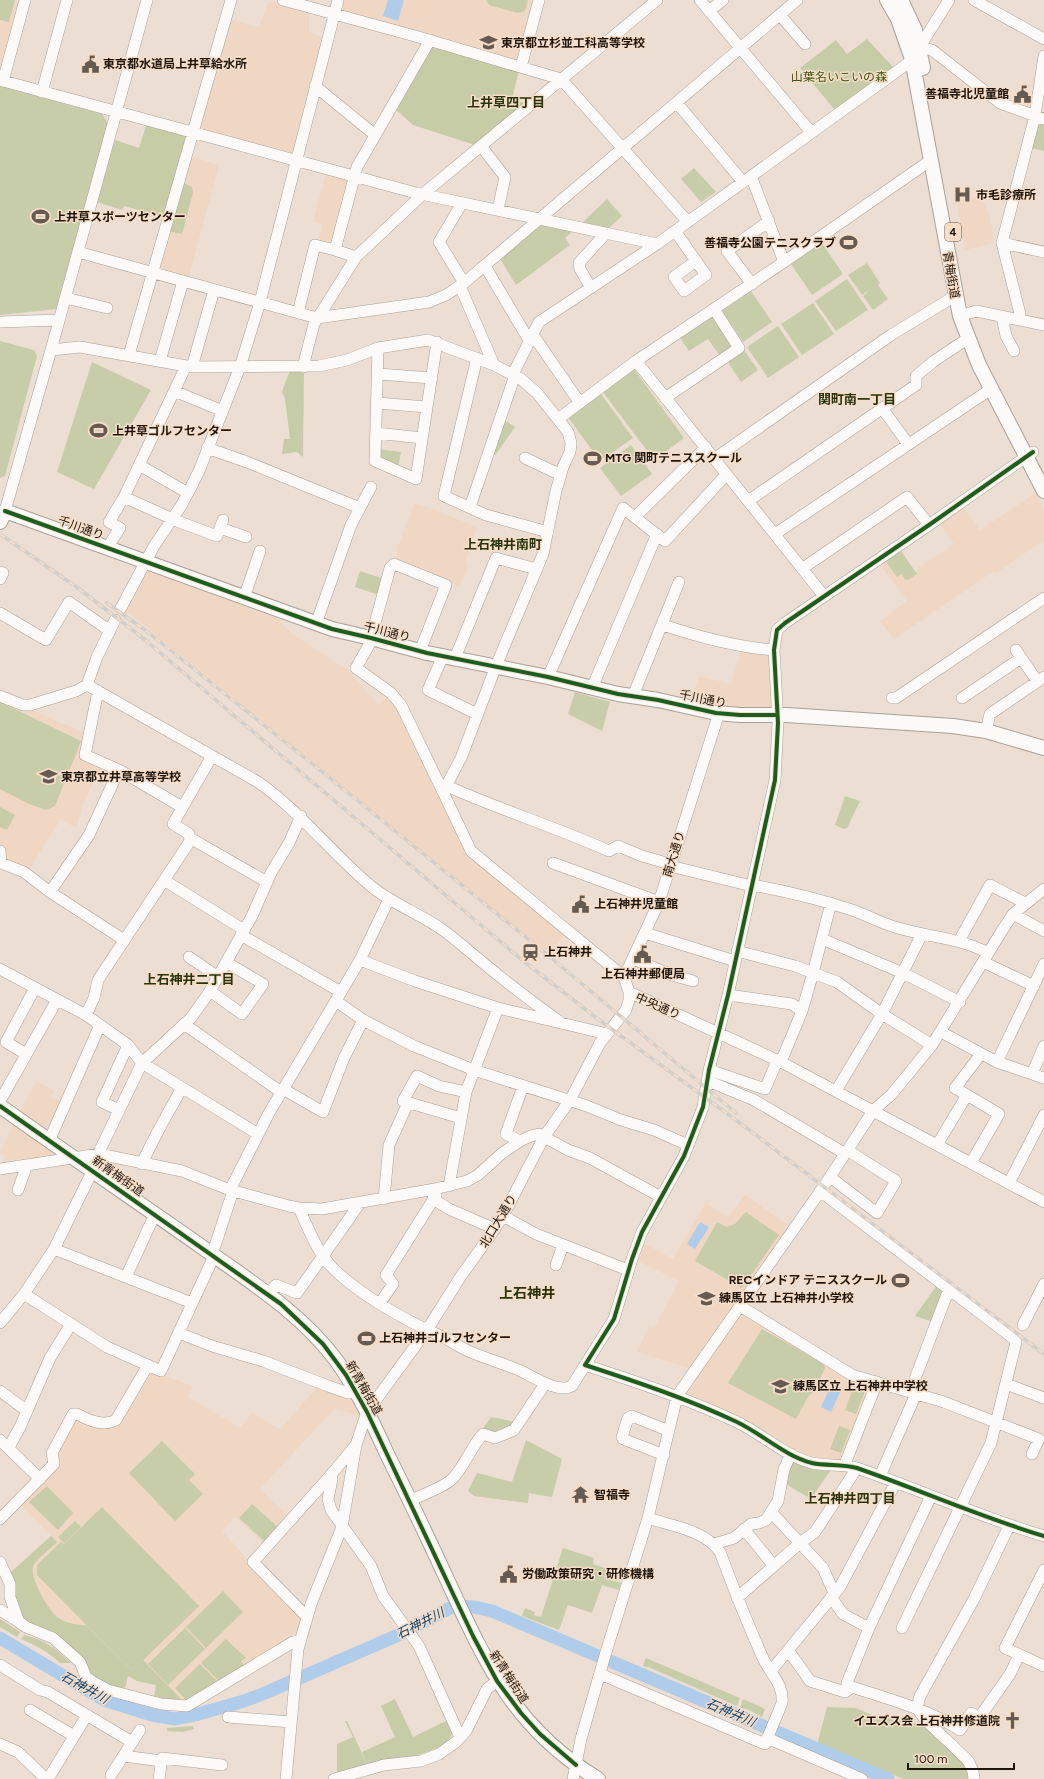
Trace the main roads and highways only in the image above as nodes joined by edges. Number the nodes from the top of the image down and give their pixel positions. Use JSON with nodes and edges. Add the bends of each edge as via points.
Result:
{"nodes":[{"id":1,"x":887,"y":0,"type":"edge"},
{"id":2,"x":901,"y":0,"type":"edge"},
{"id":3,"x":916,"y":53,"type":"junction"},
{"id":4,"x":964,"y":315,"type":"junction"},
{"id":5,"x":1030,"y":454,"type":"junction"},
{"id":6,"x":1044,"y":473,"type":"edge"},
{"id":7,"x":1044,"y":491,"type":"edge"},
{"id":8,"x":3,"y":516,"type":"edge"},
{"id":9,"x":1044,"y":748,"type":"edge"},
{"id":10,"x":0,"y":1106,"type":"edge"},
{"id":11,"x":598,"y":1779,"type":"edge"}],
"edges":[{"from":1,"to":3,"type":"main road","name":"青梅街道","number":"4"},
{"from":2,"to":3,"type":"main road","name":"青梅街道","number":"4","via":[[915,30]]},
{"from":3,"to":4,"type":"main road","name":"青梅街道","number":"4","via":[[964,300]]},
{"from":3,"to":4,"type":"main road","name":"青梅街道","number":"4","via":[[931,160],[955,296]]},
{"from":4,"to":5,"type":"main road","name":"青梅街道","number":"4"},
{"from":4,"to":5,"type":"main road","name":"青梅街道","number":"4","via":[[967,339],[990,389]]},
{"from":5,"to":6,"type":"main road","name":"青梅街道","number":"4"},
{"from":5,"to":7,"type":"main road","name":"青梅街道","number":"4"},
{"from":8,"to":9,"type":"main road","name":"千川通り","via":[[107,548],[370,641],[719,713],[918,723],[986,731]]},
{"from":10,"to":11,"type":"main road","name":"新青梅街道","via":[[282,1304],[323,1344],[346,1375],[367,1412],[473,1636],[497,1681],[540,1734],[576,1765]]}]}
